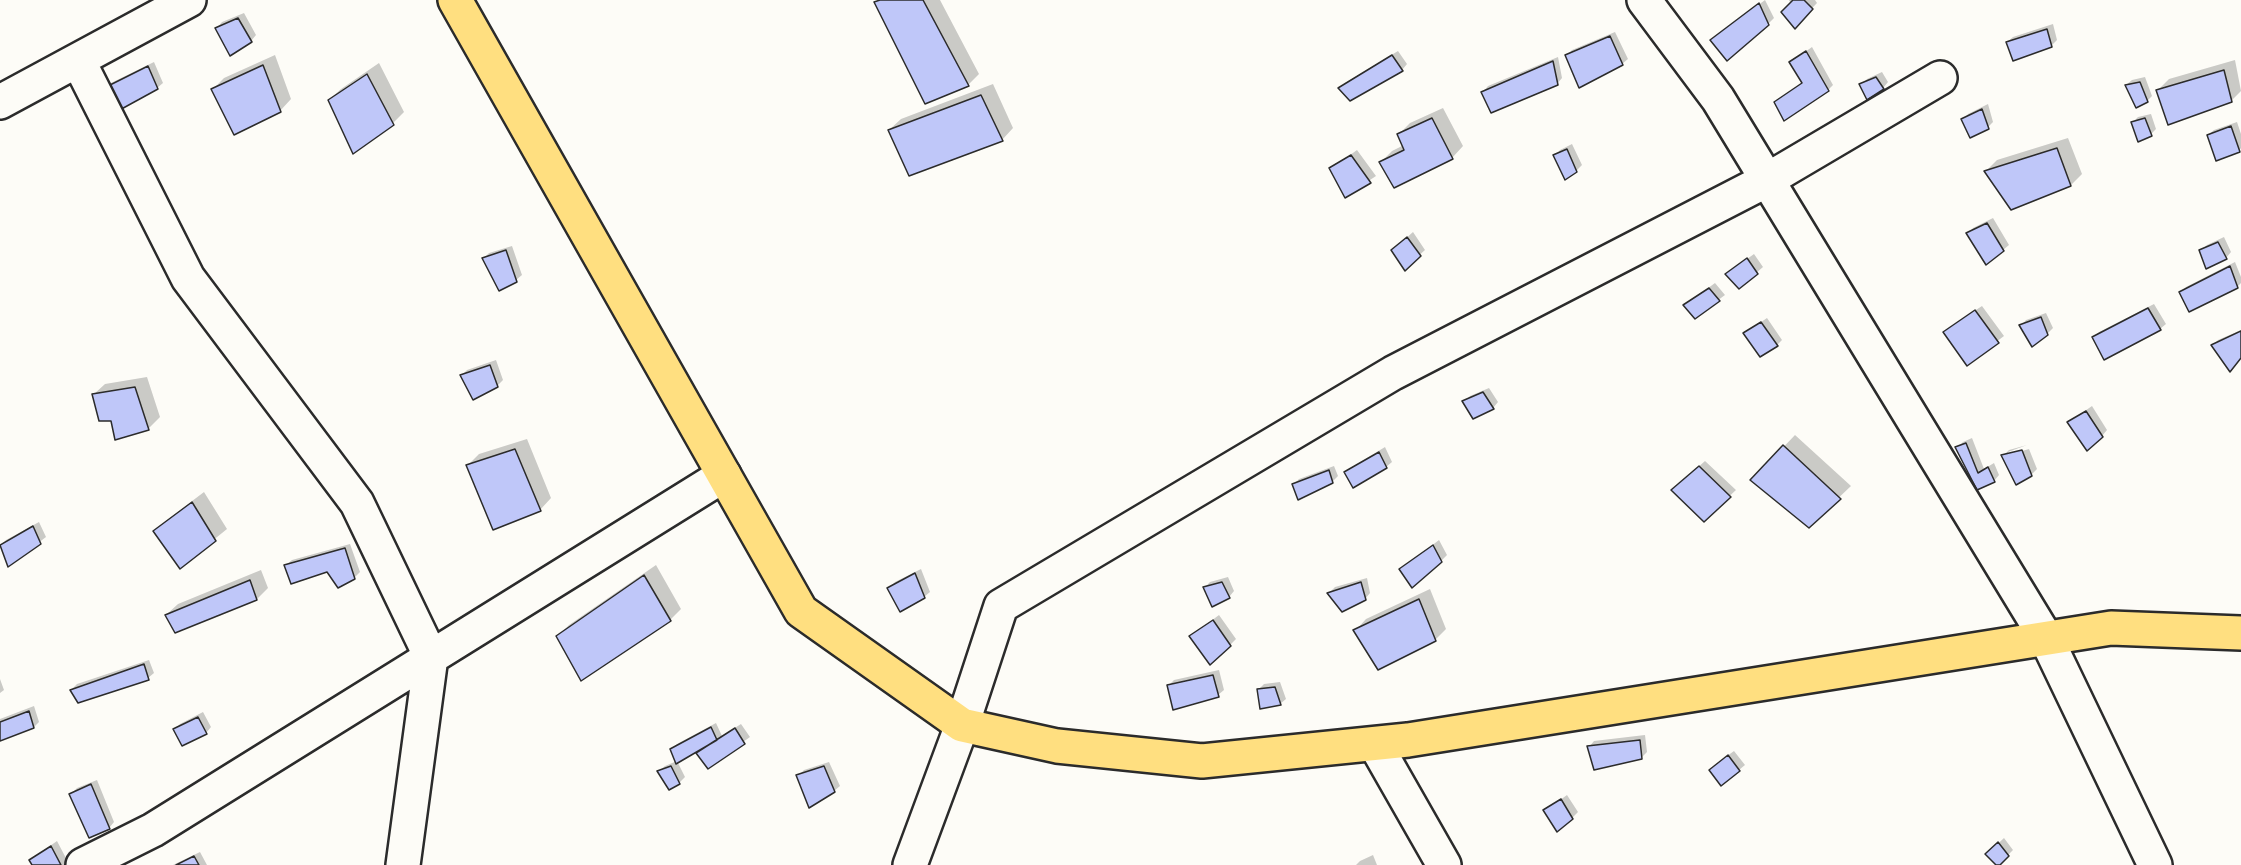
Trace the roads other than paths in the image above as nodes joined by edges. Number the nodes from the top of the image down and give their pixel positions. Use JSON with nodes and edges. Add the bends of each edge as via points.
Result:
{"nodes":[{"id":1,"x":189,"y":0,"type":"edge"},
{"id":2,"x":455,"y":0,"type":"edge"},
{"id":3,"x":1644,"y":0,"type":"edge"},
{"id":4,"x":78,"y":60,"type":"junction"},
{"id":5,"x":1940,"y":78,"type":"dead end"},
{"id":6,"x":0,"y":102,"type":"edge"},
{"id":7,"x":1767,"y":180,"type":"junction"},
{"id":8,"x":724,"y":475,"type":"junction"},
{"id":9,"x":2241,"y":633,"type":"edge"},
{"id":10,"x":2046,"y":638,"type":"junction"},
{"id":11,"x":431,"y":657,"type":"junction"},
{"id":12,"x":962,"y":724,"type":"junction"},
{"id":13,"x":1375,"y":744,"type":"junction"},
{"id":14,"x":83,"y":865,"type":"edge"},
{"id":15,"x":403,"y":865,"type":"edge"},
{"id":16,"x":910,"y":865,"type":"edge"},
{"id":17,"x":1444,"y":865,"type":"edge"},
{"id":18,"x":2155,"y":865,"type":"edge"}],
"edges":[{"from":1,"to":4,"type":"street"},
{"from":2,"to":8,"type":"main road"},
{"from":3,"to":7,"type":"street","via":[[1718,99]]},
{"from":4,"to":6,"type":"street"},
{"from":4,"to":11,"type":"street","via":[[188,278],[357,502]]},
{"from":5,"to":7,"type":"street"},
{"from":7,"to":10,"type":"street"},
{"from":7,"to":12,"type":"street","via":[[1393,373],[1001,606]]},
{"from":8,"to":11,"type":"street"},
{"from":8,"to":12,"type":"main road","via":[[801,611]]},
{"from":9,"to":10,"type":"main road","via":[[2111,628]]},
{"from":10,"to":13,"type":"main road"},
{"from":10,"to":18,"type":"street"},
{"from":11,"to":14,"type":"street","via":[[153,830]]},
{"from":11,"to":15,"type":"street"},
{"from":12,"to":13,"type":"main road","via":[[1057,746],[1202,761]]},
{"from":12,"to":16,"type":"street"},
{"from":13,"to":17,"type":"street"}]}
